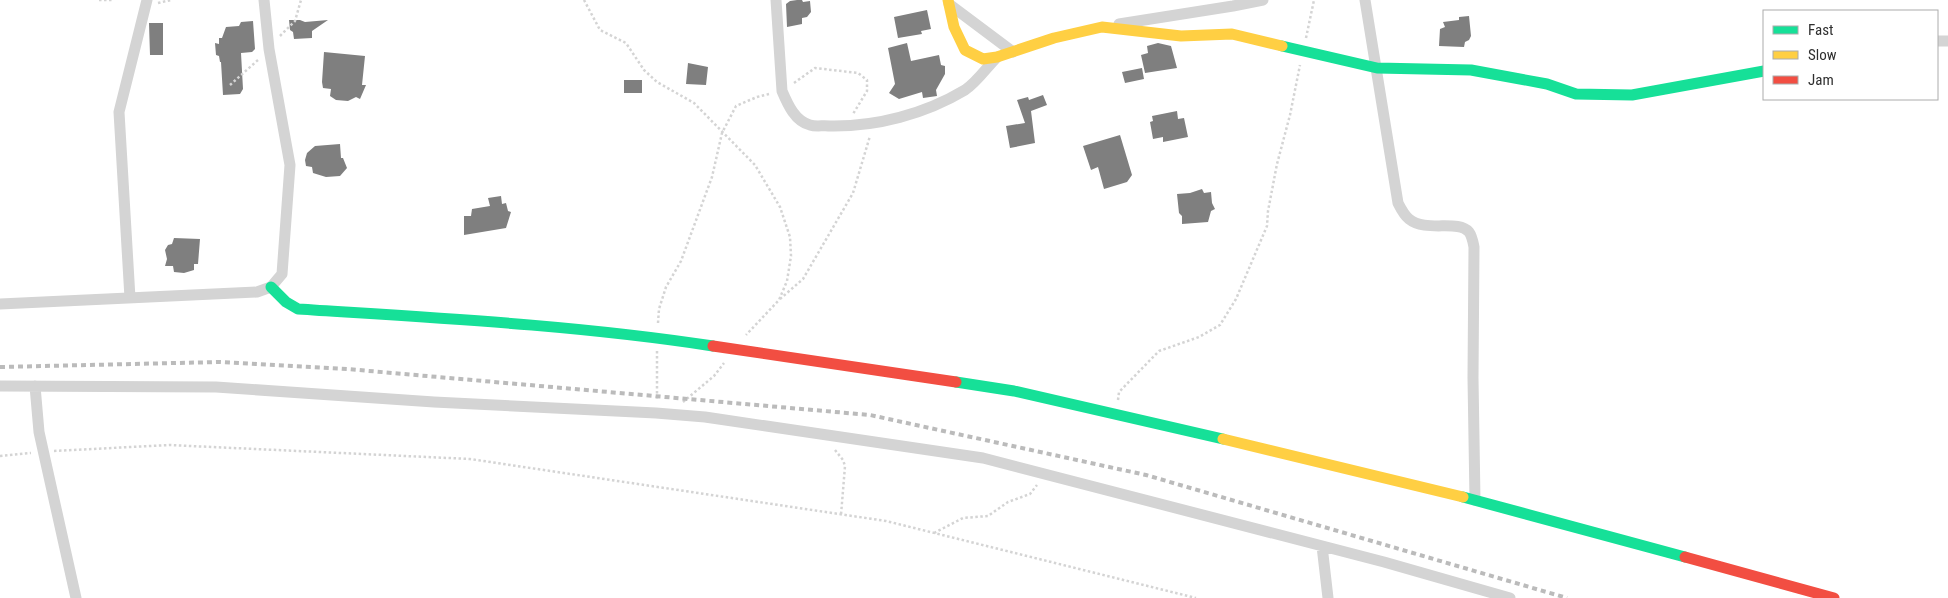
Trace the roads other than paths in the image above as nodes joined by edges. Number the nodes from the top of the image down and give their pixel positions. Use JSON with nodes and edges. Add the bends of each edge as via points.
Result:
{"nodes":[{"id":1,"x":147,"y":0,"type":"edge"},
{"id":2,"x":264,"y":0,"type":"edge"},
{"id":3,"x":776,"y":0,"type":"edge"},
{"id":4,"x":1263,"y":0,"type":"edge"},
{"id":5,"x":1365,"y":0,"type":"edge"},
{"id":6,"x":948,"y":2,"type":"edge"},
{"id":7,"x":1102,"y":27,"type":"junction"},
{"id":8,"x":1013,"y":52,"type":"junction"},
{"id":9,"x":997,"y":57,"type":"junction"},
{"id":10,"x":1377,"y":68,"type":"junction"},
{"id":11,"x":1763,"y":71,"type":"edge"},
{"id":12,"x":271,"y":288,"type":"junction"},
{"id":13,"x":130,"y":298,"type":"junction"},
{"id":14,"x":0,"y":304,"type":"edge"},
{"id":15,"x":0,"y":386,"type":"edge"},
{"id":16,"x":35,"y":386,"type":"junction"},
{"id":17,"x":1475,"y":500,"type":"junction"},
{"id":18,"x":1322,"y":546,"type":"junction"},
{"id":19,"x":76,"y":598,"type":"edge"},
{"id":20,"x":1328,"y":598,"type":"edge"},
{"id":21,"x":1510,"y":598,"type":"edge"},
{"id":22,"x":1834,"y":598,"type":"edge"}],
"edges":[{"from":1,"to":13,"type":"street","via":[[119,112]]},
{"from":2,"to":12,"type":"street","via":[[268,49],[290,165],[282,274]]},
{"from":3,"to":9,"type":"street","via":[[782,91],[798,118],[810,125],[846,126],[908,116],[967,88]]},
{"from":4,"to":7,"type":"street"},
{"from":5,"to":10,"type":"street"},
{"from":6,"to":8,"type":"street"},
{"from":6,"to":9,"type":"street","via":[[965,50],[983,59]]},
{"from":7,"to":8,"type":"street"},
{"from":7,"to":10,"type":"street","via":[[1181,36],[1232,34]]},
{"from":8,"to":9,"type":"street"},
{"from":10,"to":11,"type":"street","via":[[1471,70],[1547,84],[1576,94],[1605,96],[1665,90]]},
{"from":10,"to":17,"type":"street","via":[[1396,194],[1403,212],[1408,219],[1425,227],[1465,229],[1474,247]]},
{"from":12,"to":13,"type":"street","via":[[257,292]]},
{"from":12,"to":17,"type":"street","via":[[298,309],[460,319],[657,337],[1014,391]]},
{"from":13,"to":14,"type":"street"},
{"from":15,"to":16,"type":"street"},
{"from":16,"to":18,"type":"street","via":[[216,388],[675,415],[983,458]]},
{"from":16,"to":19,"type":"street","via":[[39,432]]},
{"from":17,"to":22,"type":"street"},
{"from":18,"to":20,"type":"street"},
{"from":18,"to":21,"type":"street"}]}
